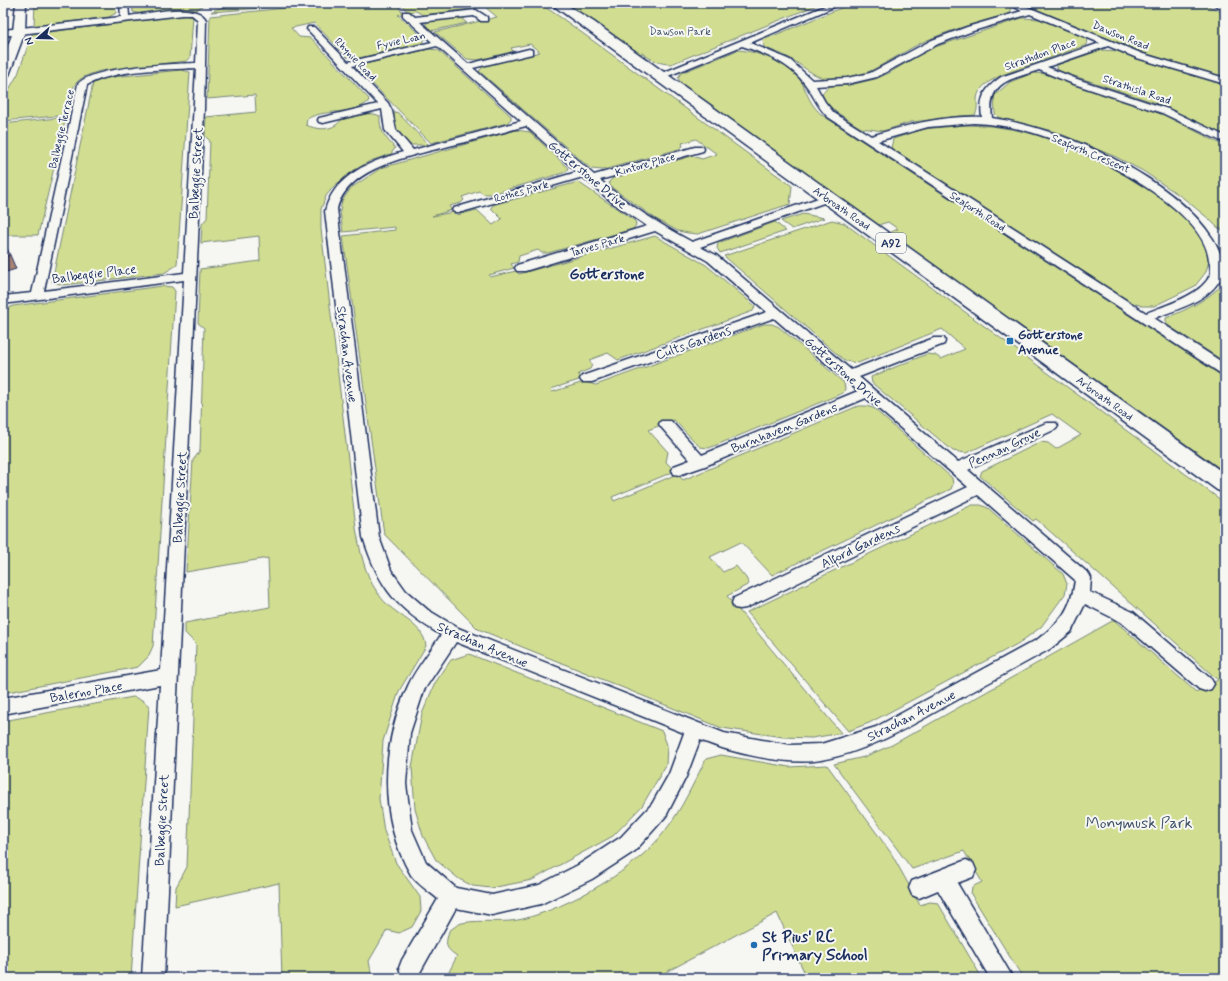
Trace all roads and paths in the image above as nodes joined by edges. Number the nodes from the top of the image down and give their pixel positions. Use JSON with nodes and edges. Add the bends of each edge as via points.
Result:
{"nodes":[{"id":1,"x":22,"y":3,"type":"edge"},
{"id":2,"x":124,"y":3,"type":"edge"},
{"id":3,"x":556,"y":3,"type":"edge"},
{"id":4,"x":839,"y":3,"type":"edge"},
{"id":5,"x":1011,"y":3,"type":"edge"},
{"id":6,"x":1216,"y":3,"type":"edge"},
{"id":7,"x":1225,"y":7,"type":"edge"},
{"id":8,"x":1030,"y":11,"type":"junction"},
{"id":9,"x":125,"y":19,"type":"junction"},
{"id":10,"x":484,"y":19,"type":"dead end"},
{"id":11,"x":310,"y":29,"type":"dead end"},
{"id":12,"x":19,"y":32,"type":"junction"},
{"id":13,"x":3,"y":33,"type":"edge"},
{"id":14,"x":439,"y":43,"type":"junction"},
{"id":15,"x":743,"y":43,"type":"junction"},
{"id":16,"x":1108,"y":43,"type":"junction"},
{"id":17,"x":528,"y":52,"type":"dead end"},
{"id":18,"x":200,"y":65,"type":"junction"},
{"id":19,"x":345,"y":65,"type":"junction"},
{"id":20,"x":466,"y":67,"type":"junction"},
{"id":21,"x":1040,"y":67,"type":"junction"},
{"id":22,"x":3,"y":75,"type":"edge"},
{"id":23,"x":660,"y":76,"type":"junction"},
{"id":24,"x":1225,"y":81,"type":"edge"},
{"id":25,"x":810,"y":84,"type":"junction"},
{"id":26,"x":384,"y":105,"type":"junction"},
{"id":27,"x":323,"y":120,"type":"dead end"},
{"id":28,"x":987,"y":121,"type":"junction"},
{"id":29,"x":528,"y":122,"type":"junction"},
{"id":30,"x":870,"y":140,"type":"junction"},
{"id":31,"x":1225,"y":140,"type":"edge"},
{"id":32,"x":699,"y":149,"type":"dead end"},
{"id":33,"x":411,"y":154,"type":"junction"},
{"id":34,"x":588,"y":176,"type":"junction"},
{"id":35,"x":828,"y":198,"type":"junction"},
{"id":36,"x":458,"y":210,"type":"dead end"},
{"id":37,"x":656,"y":227,"type":"junction"},
{"id":38,"x":691,"y":246,"type":"junction"},
{"id":39,"x":529,"y":254,"type":"dead end"},
{"id":40,"x":538,"y":263,"type":"junction"},
{"id":41,"x":521,"y":268,"type":"dead end"},
{"id":42,"x":189,"y":276,"type":"junction"},
{"id":43,"x":37,"y":296,"type":"junction"},
{"id":44,"x":3,"y":300,"type":"edge"},
{"id":45,"x":776,"y":313,"type":"junction"},
{"id":46,"x":1144,"y":318,"type":"junction"},
{"id":47,"x":939,"y":340,"type":"dead end"},
{"id":48,"x":600,"y":360,"type":"dead end"},
{"id":49,"x":1225,"y":370,"type":"edge"},
{"id":50,"x":610,"y":371,"type":"junction"},
{"id":51,"x":849,"y":376,"type":"junction"},
{"id":52,"x":587,"y":379,"type":"dead end"},
{"id":53,"x":869,"y":392,"type":"junction"},
{"id":54,"x":666,"y":424,"type":"dead end"},
{"id":55,"x":1051,"y":426,"type":"dead end"},
{"id":56,"x":700,"y":462,"type":"junction"},
{"id":57,"x":957,"y":469,"type":"junction"},
{"id":58,"x":679,"y":470,"type":"dead end"},
{"id":59,"x":1225,"y":485,"type":"edge"},
{"id":60,"x":980,"y":488,"type":"junction"},
{"id":61,"x":1081,"y":595,"type":"junction"},
{"id":62,"x":740,"y":603,"type":"dead end"},
{"id":63,"x":452,"y":633,"type":"junction"},
{"id":64,"x":169,"y":676,"type":"junction"},
{"id":65,"x":1205,"y":684,"type":"dead end"},
{"id":66,"x":3,"y":706,"type":"edge"},
{"id":67,"x":694,"y":730,"type":"junction"},
{"id":68,"x":966,"y":870,"type":"dead end"},
{"id":69,"x":943,"y":879,"type":"junction"},
{"id":70,"x":919,"y":888,"type":"dead end"},
{"id":71,"x":451,"y":897,"type":"junction"},
{"id":72,"x":410,"y":968,"type":"dead end"},
{"id":73,"x":153,"y":978,"type":"edge"},
{"id":74,"x":1002,"y":978,"type":"edge"}],
"edges":[{"from":1,"to":12,"type":"street"},
{"from":2,"to":9,"type":"street"},
{"from":3,"to":23,"type":"main road","name":"Arbroath Road","number":"A92"},
{"from":4,"to":15,"type":"street"},
{"from":5,"to":8,"type":"street","name":"Dawson Road"},
{"from":6,"to":7,"type":"street"},
{"from":8,"to":16,"type":"street","name":"Dawson Road"},
{"from":8,"to":25,"type":"street","via":[[937,41],[870,76],[842,82]]},
{"from":9,"to":12,"type":"street"},
{"from":9,"to":18,"type":"street","name":"Balbeggie Street","via":[[183,12],[200,16]]},
{"from":10,"to":14,"type":"street","name":"Gotterstone Drive","via":[[476,13],[409,17]]},
{"from":11,"to":19,"type":"street","name":"Rhynie Road"},
{"from":12,"to":13,"type":"street"},
{"from":12,"to":22,"type":"street"},
{"from":14,"to":19,"type":"street","name":"Fyvie Loan"},
{"from":14,"to":20,"type":"street","name":"Gotterstone Drive"},
{"from":15,"to":23,"type":"street"},
{"from":15,"to":25,"type":"street","name":"Seaforth Road","via":[[792,65]]},
{"from":16,"to":21,"type":"street","name":"Strathdon Place"},
{"from":16,"to":24,"type":"street","name":"Dawson Road","via":[[1140,56]]},
{"from":17,"to":20,"type":"street"},
{"from":18,"to":42,"type":"street","name":"Balbeggie Street"},
{"from":18,"to":43,"type":"street","name":"Balbeggie Terrace","via":[[105,75],[87,80],[83,84]]},
{"from":19,"to":26,"type":"street","name":"Rhynie Road"},
{"from":20,"to":29,"type":"street","name":"Gotterstone Drive"},
{"from":21,"to":28,"type":"street","name":"Strathdon Place","via":[[1004,79],[994,86],[987,94],[985,103]]},
{"from":21,"to":31,"type":"street","name":"Strathisla Road","via":[[1074,81],[1143,102]]},
{"from":23,"to":35,"type":"main road","name":"Arbroath Road","number":"A92"},
{"from":25,"to":30,"type":"street","name":"Seaforth Road","via":[[822,107]]},
{"from":26,"to":27,"type":"street"},
{"from":26,"to":33,"type":"street","via":[[389,113],[388,125],[392,134]]},
{"from":28,"to":30,"type":"street","name":"Seaforth Crescent","via":[[935,122]]},
{"from":28,"to":46,"type":"street","name":"Seaforth Crescent","via":[[1040,132],[1131,170],[1184,205],[1218,238],[1218,274],[1206,289],[1188,300]]},
{"from":29,"to":33,"type":"street","name":"Strachan Avenue"},
{"from":29,"to":34,"type":"street","name":"Gotterstone Drive"},
{"from":30,"to":46,"type":"street","name":"Seaforth Road"},
{"from":32,"to":34,"type":"street","name":"Kintore Place"},
{"from":33,"to":63,"type":"street","name":"Strachan Avenue","via":[[387,160],[350,181],[336,196],[331,211],[372,537],[378,562],[391,586],[417,612]]},
{"from":34,"to":36,"type":"street","name":"Rothes Park"},
{"from":34,"to":37,"type":"street","name":"Gotterstone Drive","via":[[617,201]]},
{"from":35,"to":38,"type":"street"},
{"from":35,"to":59,"type":"main road","name":"Arbroath Road","number":"A92"},
{"from":37,"to":38,"type":"street","name":"Gotterstone Drive"},
{"from":37,"to":40,"type":"street","name":"Tarves Park"},
{"from":38,"to":45,"type":"street","name":"Gotterstone Drive","via":[[712,258]]},
{"from":39,"to":40,"type":"street"},
{"from":40,"to":41,"type":"street","name":"Tarves Park"},
{"from":42,"to":43,"type":"street","name":"Balbeggie Place"},
{"from":42,"to":64,"type":"street","name":"Balbeggie Street"},
{"from":43,"to":44,"type":"street","name":"Balbeggie Place"},
{"from":45,"to":50,"type":"street","name":"Cults Gardens"},
{"from":45,"to":51,"type":"street","name":"Gotterstone Drive"},
{"from":46,"to":49,"type":"street","name":"Seaforth Road"},
{"from":47,"to":51,"type":"street"},
{"from":48,"to":50,"type":"street"},
{"from":50,"to":52,"type":"street","name":"Cults Gardens"},
{"from":51,"to":53,"type":"street","name":"Gotterstone Drive"},
{"from":53,"to":56,"type":"street","name":"Burnhaven Gardens"},
{"from":53,"to":57,"type":"street","name":"Gotterstone Drive"},
{"from":54,"to":56,"type":"street"},
{"from":55,"to":57,"type":"street","name":"Pennan Grove"},
{"from":56,"to":58,"type":"street","name":"Burnhaven Gardens"},
{"from":57,"to":60,"type":"street","name":"Gotterstone Drive"},
{"from":60,"to":61,"type":"street","name":"Gotterstone Drive","via":[[1083,578]]},
{"from":60,"to":62,"type":"street","name":"Alford Gardens"},
{"from":61,"to":65,"type":"street","via":[[1127,617]]},
{"from":61,"to":67,"type":"street","name":"Strachan Avenue","via":[[1065,627],[1044,644],[882,733],[854,744],[821,752],[790,753],[723,741]]},
{"from":63,"to":67,"type":"street","name":"Strachan Avenue"},
{"from":63,"to":71,"type":"street","via":[[416,688],[401,733],[396,784],[402,830],[419,869]]},
{"from":64,"to":66,"type":"street","name":"Balerno Place"},
{"from":64,"to":73,"type":"street","name":"Balbeggie Street"},
{"from":67,"to":71,"type":"street","via":[[677,777],[659,810],[628,844],[584,872],[541,894],[492,905]]},
{"from":68,"to":69,"type":"street"},
{"from":69,"to":70,"type":"street"},
{"from":69,"to":74,"type":"street"},
{"from":71,"to":72,"type":"street"}]}
